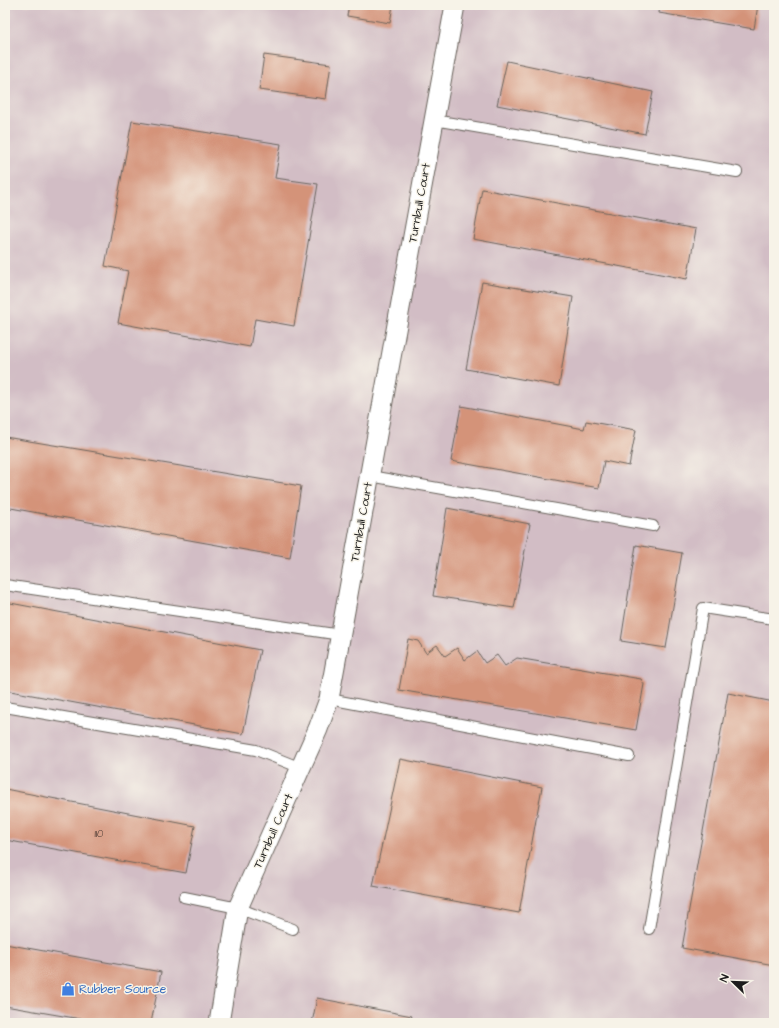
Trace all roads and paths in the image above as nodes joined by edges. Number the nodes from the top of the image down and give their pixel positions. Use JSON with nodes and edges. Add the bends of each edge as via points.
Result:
{"nodes":[{"id":1,"x":455,"y":5,"type":"edge"},
{"id":2,"x":434,"y":120,"type":"junction"},
{"id":3,"x":737,"y":172,"type":"dead end"},
{"id":4,"x":370,"y":476,"type":"junction"},
{"id":5,"x":653,"y":526,"type":"dead end"},
{"id":6,"x":5,"y":585,"type":"edge"},
{"id":7,"x":774,"y":619,"type":"edge"},
{"id":8,"x":341,"y":635,"type":"junction"},
{"id":9,"x":329,"y":699,"type":"junction"},
{"id":10,"x":5,"y":707,"type":"edge"},
{"id":11,"x":629,"y":756,"type":"dead end"},
{"id":12,"x":301,"y":768,"type":"junction"},
{"id":13,"x":184,"y":897,"type":"dead end"},
{"id":14,"x":238,"y":908,"type":"junction"},
{"id":15,"x":293,"y":929,"type":"dead end"},
{"id":16,"x":649,"y":929,"type":"dead end"},
{"id":17,"x":219,"y":1023,"type":"edge"}],
"edges":[{"from":1,"to":2,"type":"street","name":"Turnbull Court"},
{"from":2,"to":3,"type":"lane"},
{"from":2,"to":4,"type":"street","name":"Turnbull Court"},
{"from":4,"to":5,"type":"lane"},
{"from":4,"to":8,"type":"street","name":"Turnbull Court"},
{"from":6,"to":8,"type":"lane"},
{"from":7,"to":16,"type":"lane","via":[[703,608]]},
{"from":8,"to":9,"type":"street","name":"Turnbull Court"},
{"from":9,"to":11,"type":"lane"},
{"from":9,"to":12,"type":"street","name":"Turnbull Court"},
{"from":10,"to":12,"type":"lane","via":[[256,750]]},
{"from":12,"to":14,"type":"street","name":"Turnbull Court"},
{"from":13,"to":14,"type":"lane"},
{"from":14,"to":15,"type":"lane"},
{"from":14,"to":17,"type":"street","name":"Turnbull Court"}]}
